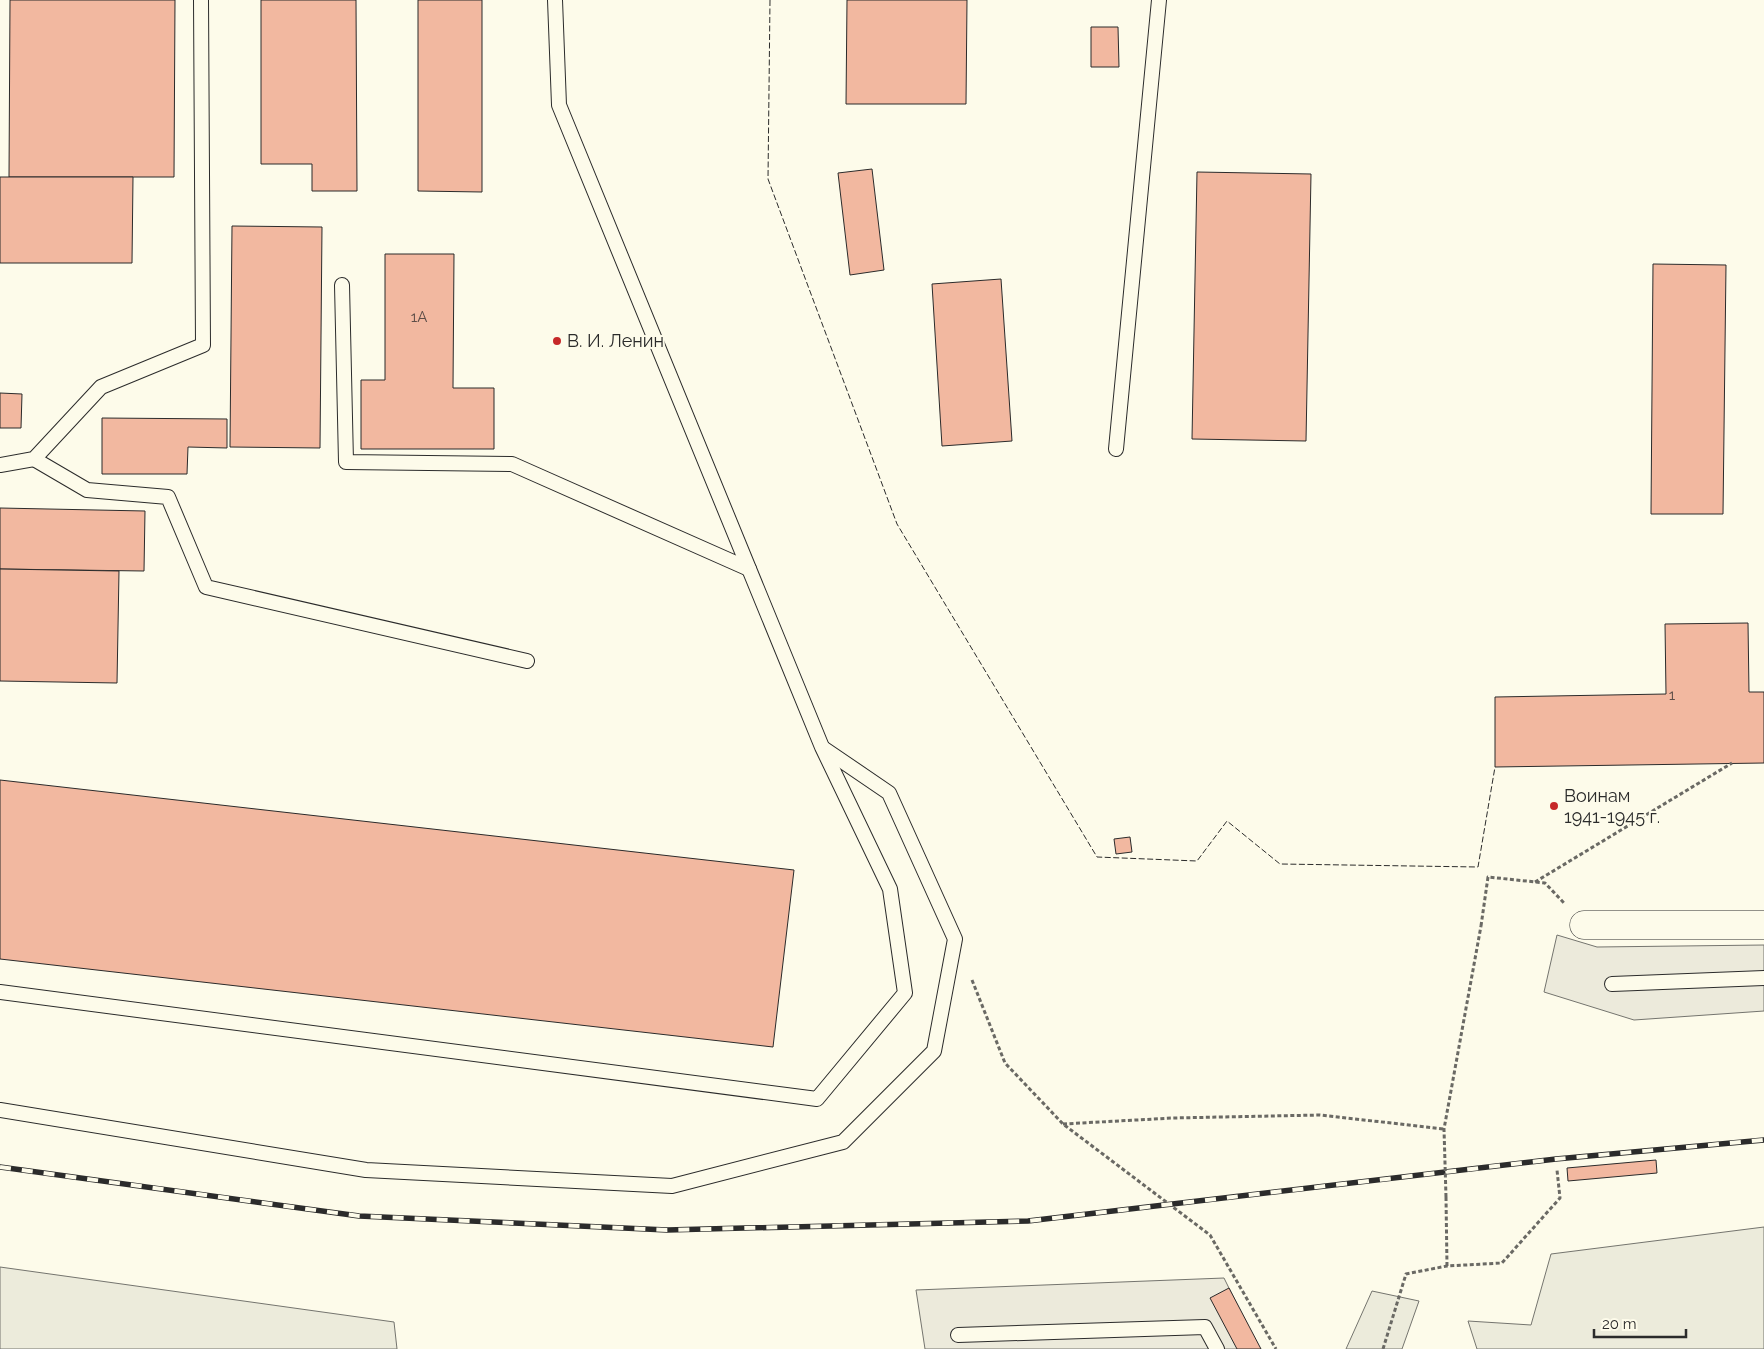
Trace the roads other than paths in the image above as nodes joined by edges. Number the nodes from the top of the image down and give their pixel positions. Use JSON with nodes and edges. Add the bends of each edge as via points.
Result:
{"nodes":[{"id":1,"x":201,"y":0,"type":"edge"},
{"id":2,"x":555,"y":0,"type":"edge"},
{"id":3,"x":1159,"y":0,"type":"edge"},
{"id":4,"x":342,"y":285,"type":"dead end"},
{"id":5,"x":1116,"y":449,"type":"dead end"},
{"id":6,"x":34,"y":459,"type":"junction"},
{"id":7,"x":0,"y":465,"type":"edge"},
{"id":8,"x":749,"y":569,"type":"junction"},
{"id":9,"x":527,"y":661,"type":"dead end"},
{"id":10,"x":822,"y":747,"type":"junction"},
{"id":11,"x":1584,"y":925,"type":"dead end"},
{"id":12,"x":1764,"y":925,"type":"edge"},
{"id":13,"x":1764,"y":978,"type":"edge"},
{"id":14,"x":1612,"y":984,"type":"dead end"},
{"id":15,"x":0,"y":992,"type":"edge"},
{"id":16,"x":0,"y":1110,"type":"edge"},
{"id":17,"x":958,"y":1336,"type":"dead end"},
{"id":18,"x":1217,"y":1349,"type":"edge"}],
"edges":[{"from":1,"to":6,"type":"lane","via":[[203,345],[101,387]]},
{"from":2,"to":8,"type":"lane","via":[[559,105]]},
{"from":3,"to":5,"type":"lane"},
{"from":4,"to":8,"type":"lane","via":[[346,462],[512,464]]},
{"from":6,"to":7,"type":"lane"},
{"from":6,"to":9,"type":"lane","via":[[87,490],[168,497],[206,587]]},
{"from":8,"to":10,"type":"lane"},
{"from":10,"to":15,"type":"lane","via":[[890,889],[905,993],[817,1099]]},
{"from":10,"to":16,"type":"lane","via":[[889,793],[955,939],[934,1051],[844,1142],[672,1186],[366,1170]]},
{"from":11,"to":12,"type":"street"},
{"from":13,"to":14,"type":"lane"},
{"from":17,"to":18,"type":"lane","via":[[1205,1326]]}]}
